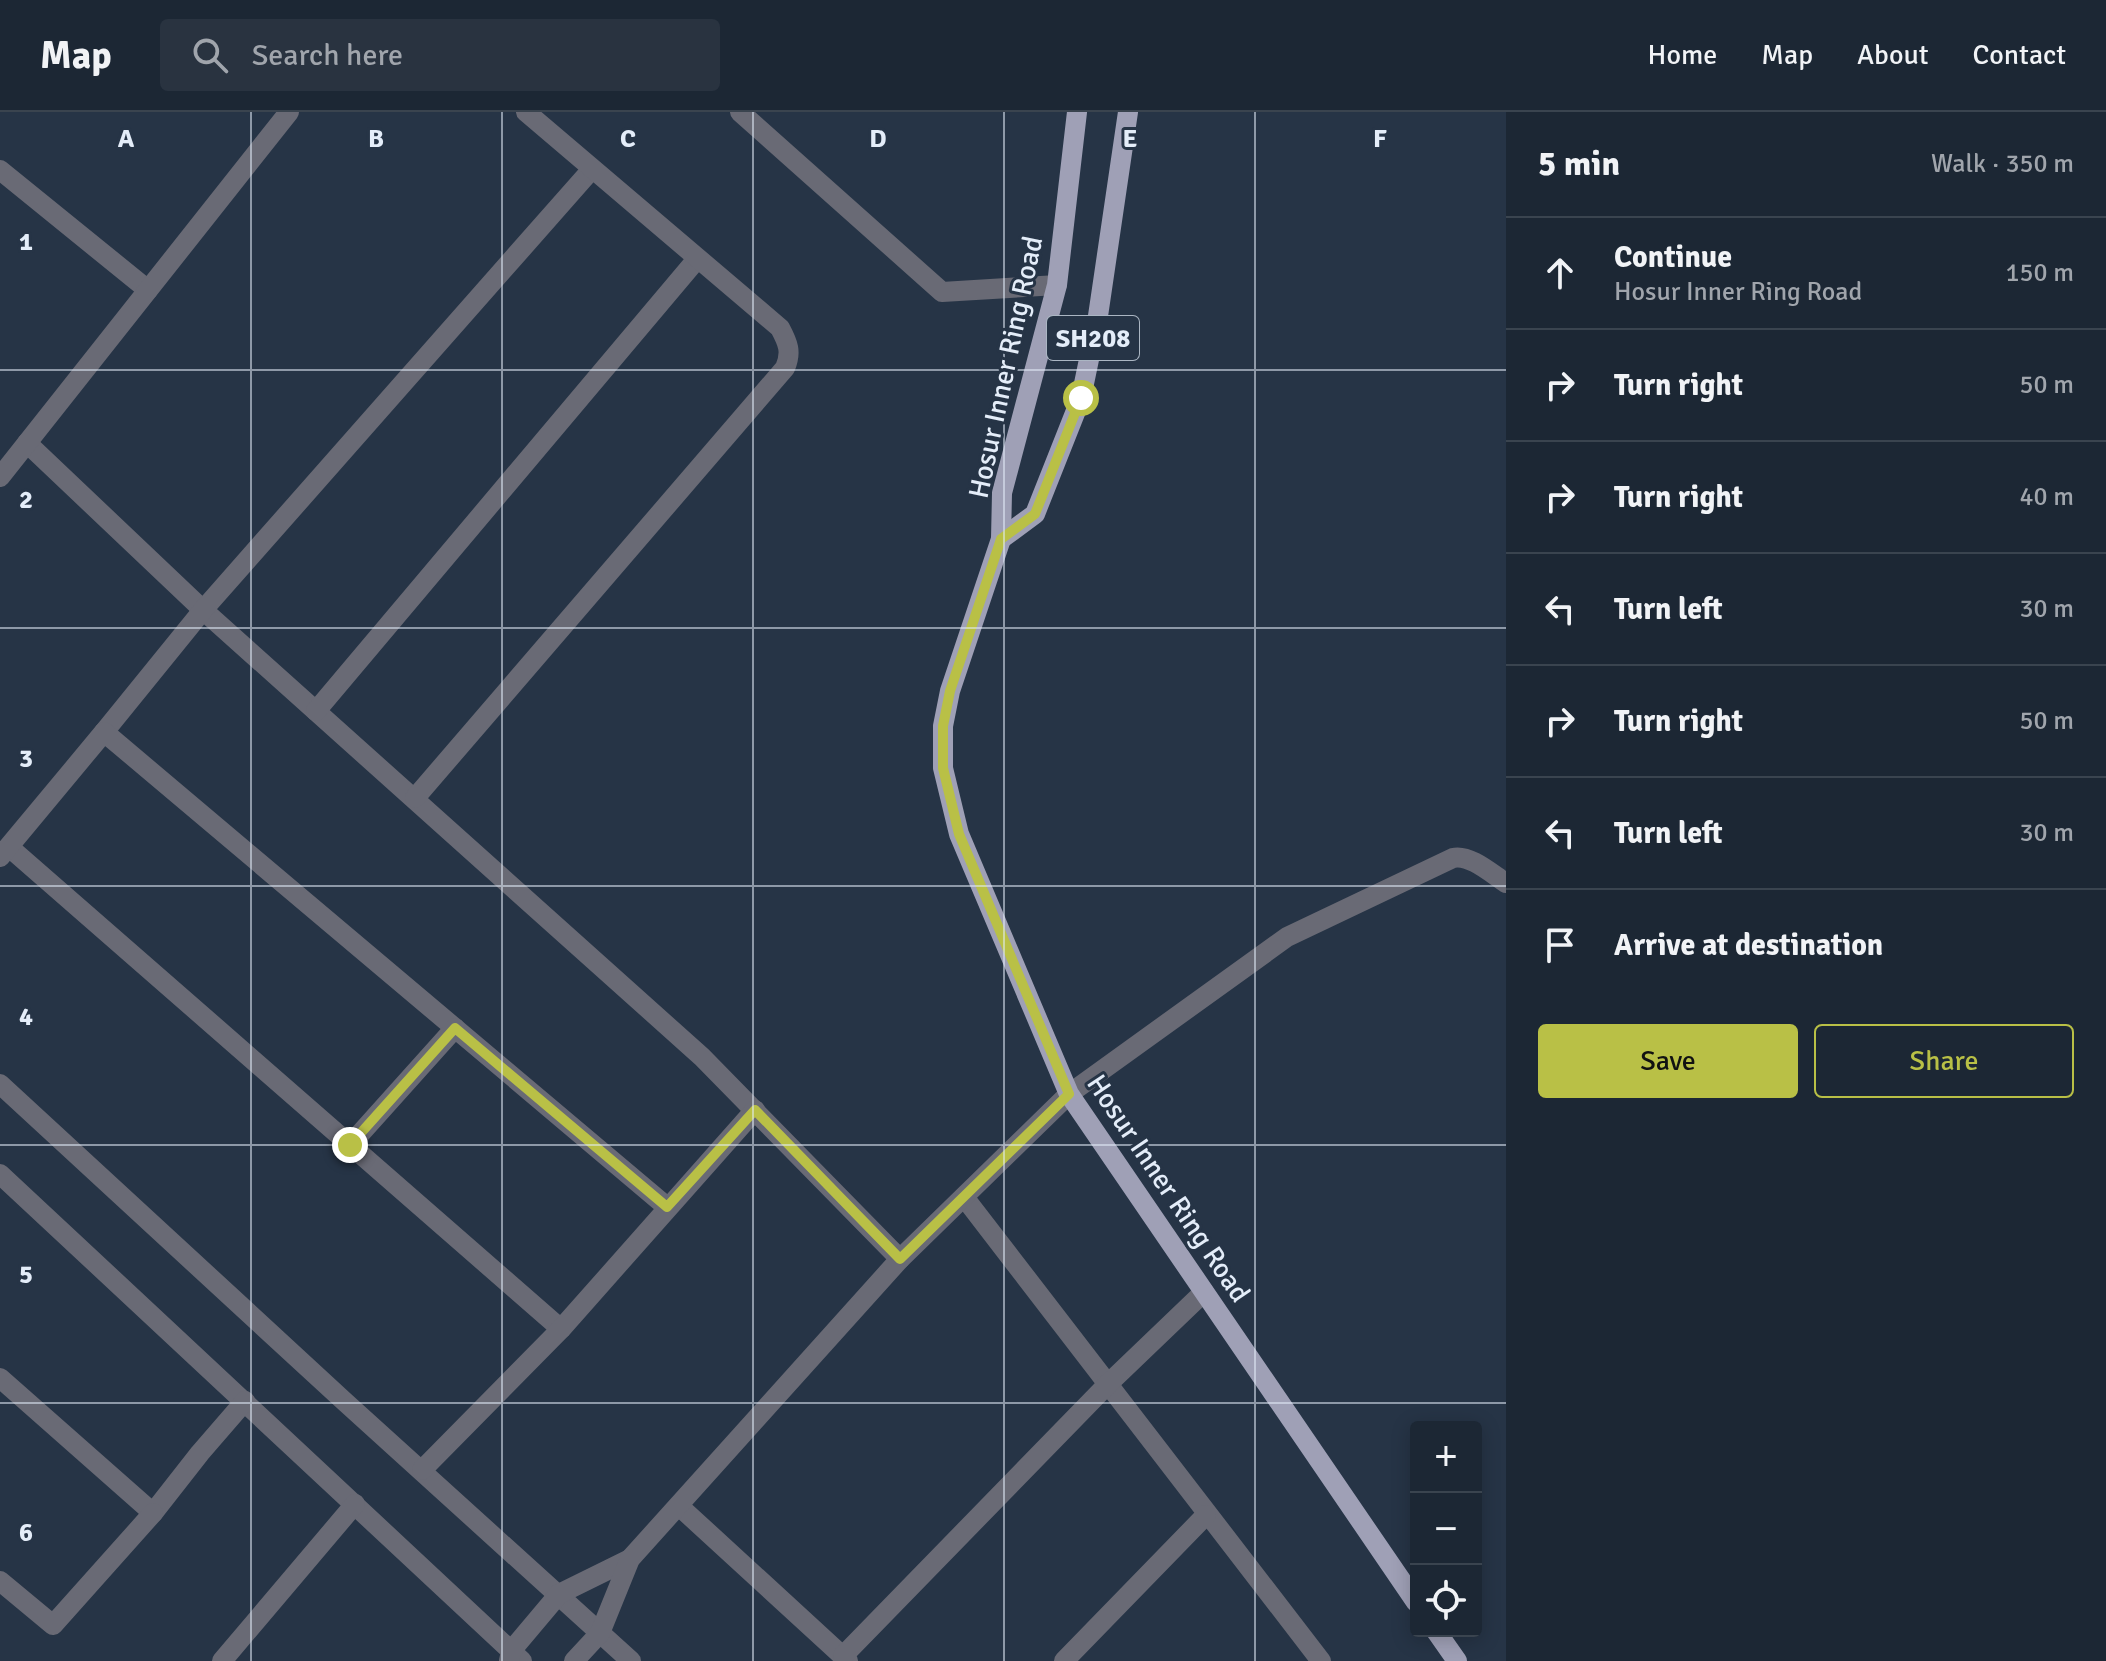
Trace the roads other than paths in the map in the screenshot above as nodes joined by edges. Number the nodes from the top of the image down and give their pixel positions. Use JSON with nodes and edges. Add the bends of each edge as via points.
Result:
{"nodes":[{"id":1,"x":289,"y":112,"type":"edge"},
{"id":2,"x":526,"y":112,"type":"edge"},
{"id":3,"x":740,"y":112,"type":"edge"},
{"id":4,"x":1077,"y":112,"type":"edge"},
{"id":5,"x":1128,"y":112,"type":"edge"},
{"id":6,"x":592,"y":169,"type":"junction"},
{"id":7,"x":0,"y":170,"type":"edge"},
{"id":8,"x":697,"y":259,"type":"junction"},
{"id":9,"x":1057,"y":285,"type":"junction"},
{"id":10,"x":148,"y":290,"type":"junction"},
{"id":11,"x":27,"y":443,"type":"junction"},
{"id":12,"x":0,"y":477,"type":"edge"},
{"id":13,"x":1001,"y":539,"type":"junction"},
{"id":14,"x":203,"y":610,"type":"junction"},
{"id":15,"x":316,"y":711,"type":"junction"},
{"id":16,"x":104,"y":732,"type":"junction"},
{"id":17,"x":415,"y":798,"type":"junction"},
{"id":18,"x":5,"y":852,"type":"edge"},
{"id":19,"x":1506,"y":883,"type":"edge"},
{"id":20,"x":455,"y":1028,"type":"junction"},
{"id":21,"x":0,"y":1084,"type":"edge"},
{"id":22,"x":1069,"y":1094,"type":"junction"},
{"id":23,"x":755,"y":1110,"type":"junction"},
{"id":24,"x":350,"y":1145,"type":"junction"},
{"id":25,"x":0,"y":1174,"type":"edge"},
{"id":26,"x":964,"y":1197,"type":"junction"},
{"id":27,"x":667,"y":1207,"type":"junction"},
{"id":28,"x":900,"y":1259,"type":"junction"},
{"id":29,"x":1204,"y":1292,"type":"junction"},
{"id":30,"x":561,"y":1329,"type":"junction"},
{"id":31,"x":0,"y":1378,"type":"edge"},
{"id":32,"x":1107,"y":1385,"type":"junction"},
{"id":33,"x":245,"y":1401,"type":"junction"},
{"id":34,"x":422,"y":1470,"type":"junction"},
{"id":35,"x":355,"y":1504,"type":"junction"},
{"id":36,"x":679,"y":1506,"type":"junction"},
{"id":37,"x":153,"y":1513,"type":"junction"},
{"id":38,"x":1206,"y":1515,"type":"junction"},
{"id":39,"x":630,"y":1559,"type":"junction"},
{"id":40,"x":0,"y":1581,"type":"edge"},
{"id":41,"x":1410,"y":1593,"type":"edge"},
{"id":42,"x":559,"y":1594,"type":"junction"},
{"id":43,"x":600,"y":1633,"type":"junction"},
{"id":44,"x":1440,"y":1637,"type":"edge"},
{"id":45,"x":514,"y":1658,"type":"edge"},
{"id":46,"x":846,"y":1659,"type":"edge"},
{"id":47,"x":222,"y":1661,"type":"edge"},
{"id":48,"x":574,"y":1661,"type":"edge"},
{"id":49,"x":631,"y":1661,"type":"edge"},
{"id":50,"x":1064,"y":1661,"type":"edge"},
{"id":51,"x":1321,"y":1661,"type":"edge"},
{"id":52,"x":1457,"y":1661,"type":"edge"}],
"edges":[{"from":1,"to":10,"type":"street"},
{"from":2,"to":6,"type":"street"},
{"from":3,"to":9,"type":"street","via":[[942,292]]},
{"from":4,"to":9,"type":"main road","name":"Hosur Inner Ring Road","number":"SH208"},
{"from":5,"to":13,"type":"main road","name":"Hosur Inner Ring Road","number":"SH208","via":[[1081,398],[1035,514]]},
{"from":6,"to":8,"type":"street"},
{"from":6,"to":14,"type":"street"},
{"from":7,"to":10,"type":"street"},
{"from":8,"to":15,"type":"street"},
{"from":8,"to":17,"type":"street","via":[[780,328],[789,344],[785,368]]},
{"from":9,"to":13,"type":"main road","name":"Hosur Inner Ring Road","number":"SH208","via":[[1002,493]]},
{"from":10,"to":11,"type":"street"},
{"from":11,"to":12,"type":"street"},
{"from":11,"to":14,"type":"street"},
{"from":13,"to":22,"type":"main road","name":"Hosur Inner Ring Road","number":"SH208","via":[[950,691],[943,768],[959,834]]},
{"from":14,"to":15,"type":"street"},
{"from":14,"to":16,"type":"street"},
{"from":15,"to":17,"type":"street"},
{"from":16,"to":18,"type":"street"},
{"from":16,"to":20,"type":"street"},
{"from":17,"to":23,"type":"street"},
{"from":18,"to":24,"type":"street"},
{"from":19,"to":22,"type":"street","via":[[1460,856],[1287,937]]},
{"from":20,"to":24,"type":"street"},
{"from":20,"to":27,"type":"street"},
{"from":21,"to":34,"type":"street"},
{"from":22,"to":26,"type":"street"},
{"from":22,"to":29,"type":"main road","name":"Hosur Inner Ring Road","number":"SH208"},
{"from":23,"to":27,"type":"street"},
{"from":23,"to":28,"type":"street"},
{"from":24,"to":30,"type":"street"},
{"from":25,"to":33,"type":"street"},
{"from":26,"to":28,"type":"street"},
{"from":26,"to":32,"type":"street"},
{"from":27,"to":30,"type":"street"},
{"from":28,"to":36,"type":"street"},
{"from":29,"to":32,"type":"street"},
{"from":29,"to":41,"type":"main road","name":"Hosur Inner Ring Road","number":"SH208"},
{"from":30,"to":34,"type":"street"},
{"from":31,"to":37,"type":"street"},
{"from":32,"to":38,"type":"street"},
{"from":32,"to":46,"type":"street"},
{"from":33,"to":35,"type":"street"},
{"from":33,"to":37,"type":"street"},
{"from":34,"to":42,"type":"street"},
{"from":35,"to":45,"type":"street"},
{"from":35,"to":47,"type":"street"},
{"from":36,"to":39,"type":"street"},
{"from":36,"to":46,"type":"street"},
{"from":37,"to":40,"type":"street","via":[[53,1625]]},
{"from":38,"to":50,"type":"street"},
{"from":38,"to":51,"type":"street"},
{"from":39,"to":42,"type":"street"},
{"from":39,"to":43,"type":"street"},
{"from":42,"to":43,"type":"street"},
{"from":42,"to":45,"type":"street"},
{"from":43,"to":48,"type":"street"},
{"from":43,"to":49,"type":"street"},
{"from":44,"to":52,"type":"main road"}]}
